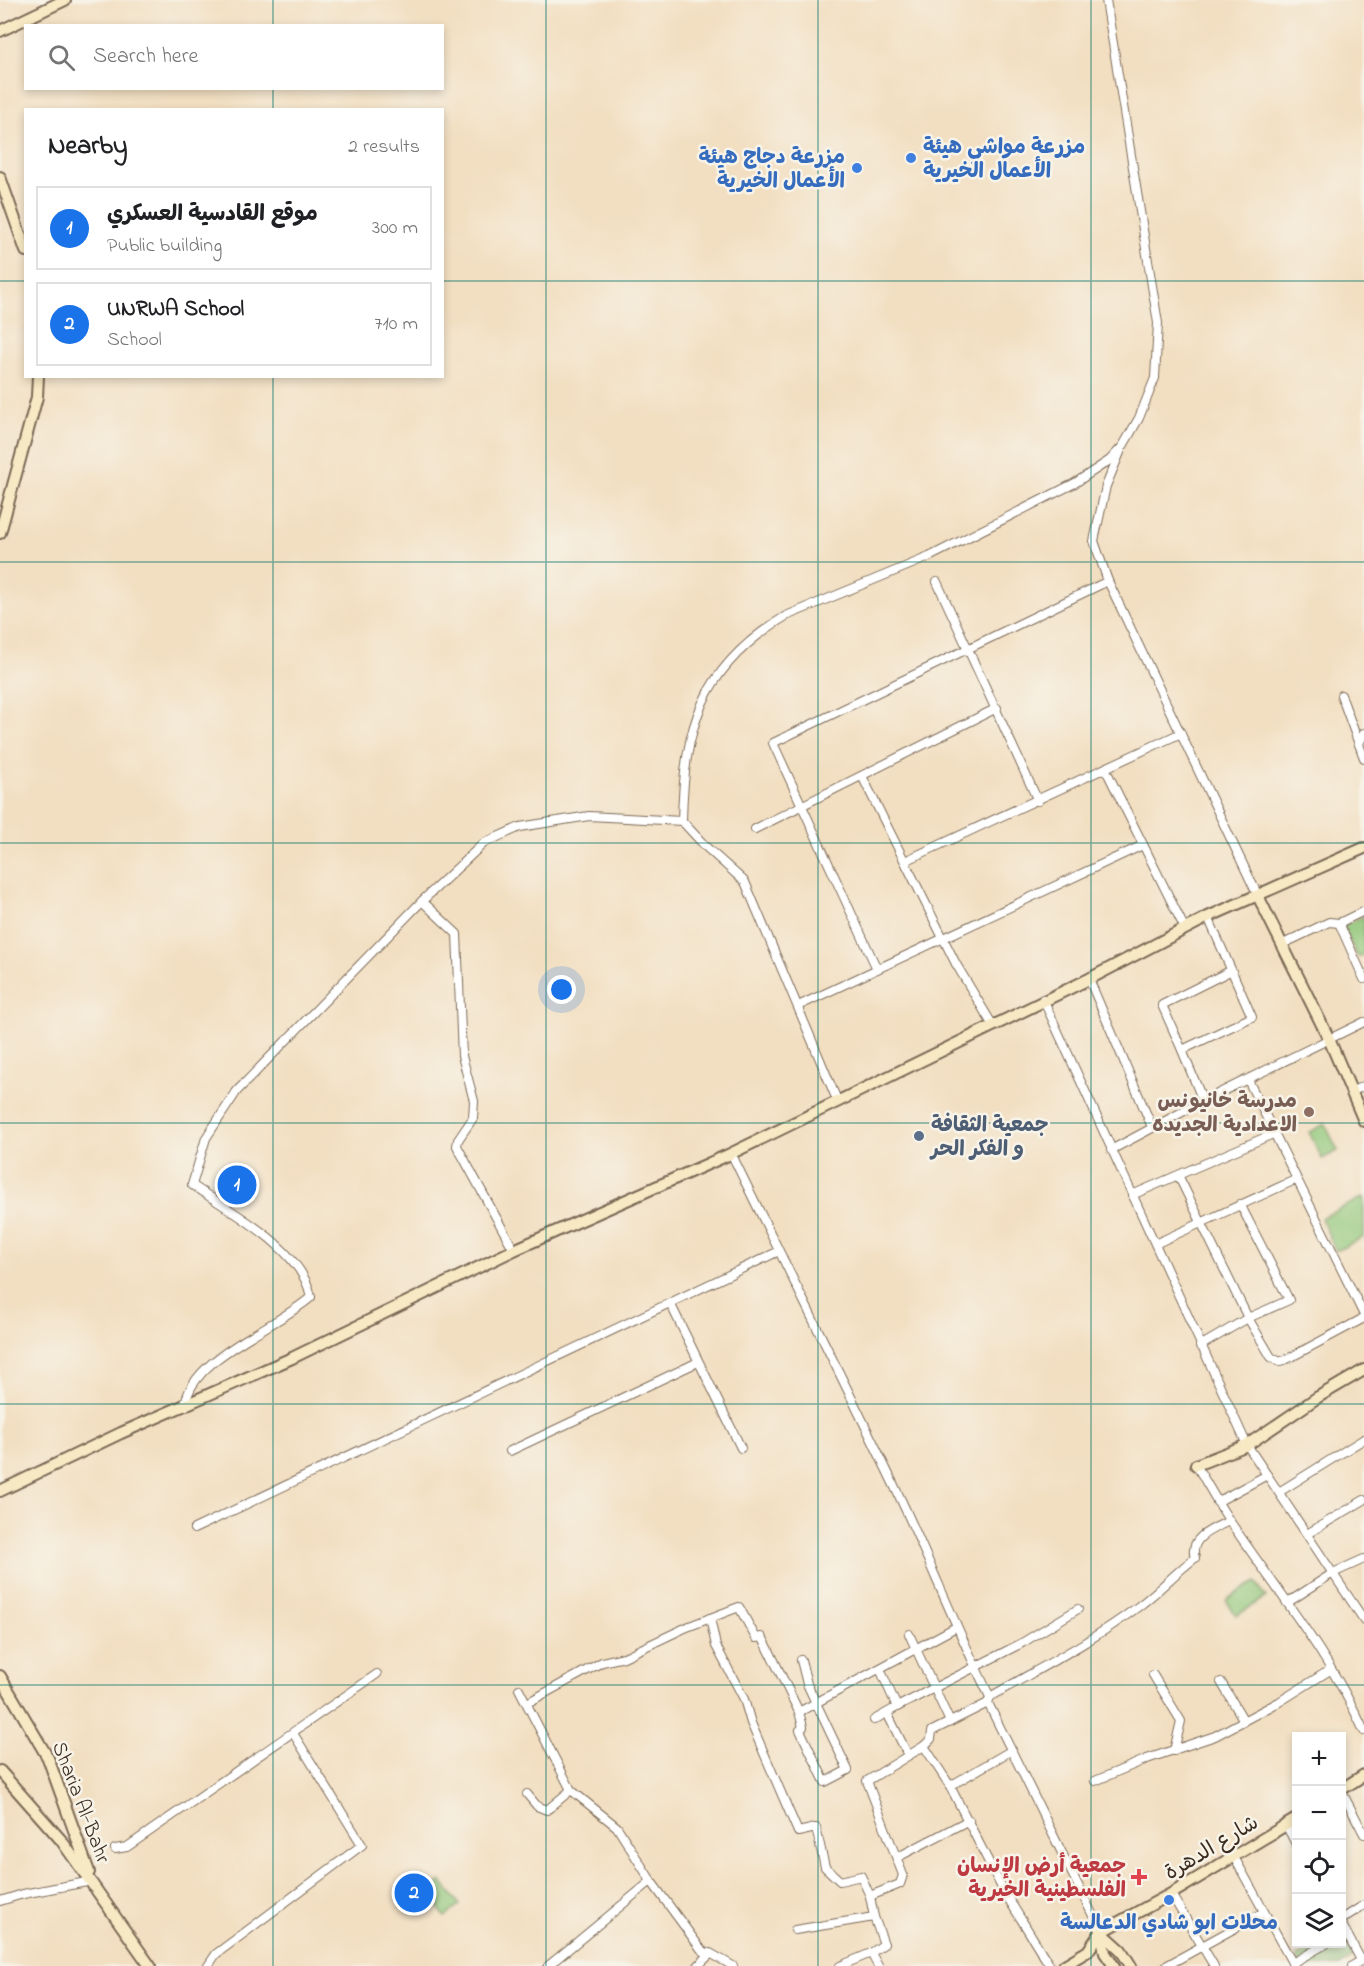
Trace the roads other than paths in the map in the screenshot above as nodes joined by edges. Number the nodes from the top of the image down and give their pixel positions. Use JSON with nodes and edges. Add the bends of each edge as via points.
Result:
{"nodes":[{"id":1,"x":65,"y":0,"type":"edge"},
{"id":2,"x":1106,"y":0,"type":"edge"},
{"id":3,"x":0,"y":31,"type":"edge"},
{"id":4,"x":0,"y":177,"type":"edge"},
{"id":5,"x":24,"y":245,"type":"edge"},
{"id":6,"x":38,"y":378,"type":"edge"},
{"id":7,"x":1123,"y":446,"type":"junction"},
{"id":8,"x":0,"y":533,"type":"edge"},
{"id":9,"x":1108,"y":581,"type":"junction"},
{"id":10,"x":937,"y":582,"type":"dead end"},
{"id":11,"x":968,"y":648,"type":"junction"},
{"id":12,"x":1341,"y":694,"type":"dead end"},
{"id":13,"x":997,"y":708,"type":"junction"},
{"id":14,"x":1180,"y":733,"type":"junction"},
{"id":15,"x":1364,"y":733,"type":"edge"},
{"id":16,"x":1359,"y":744,"type":"junction"},
{"id":17,"x":1364,"y":758,"type":"edge"},
{"id":18,"x":1106,"y":770,"type":"dead end"},
{"id":19,"x":862,"y":776,"type":"junction"},
{"id":20,"x":1038,"y":801,"type":"junction"},
{"id":21,"x":802,"y":805,"type":"junction"},
{"id":22,"x":682,"y":821,"type":"junction"},
{"id":23,"x":755,"y":829,"type":"dead end"},
{"id":24,"x":1143,"y":845,"type":"junction"},
{"id":25,"x":1364,"y":848,"type":"edge"},
{"id":26,"x":905,"y":861,"type":"junction"},
{"id":27,"x":1258,"y":896,"type":"junction"},
{"id":28,"x":422,"y":901,"type":"junction"},
{"id":29,"x":1364,"y":911,"type":"edge"},
{"id":30,"x":1208,"y":917,"type":"junction"},
{"id":31,"x":1339,"y":923,"type":"junction"},
{"id":32,"x":1185,"y":929,"type":"junction"},
{"id":33,"x":943,"y":938,"type":"junction"},
{"id":34,"x":1283,"y":944,"type":"junction"},
{"id":35,"x":1361,"y":966,"type":"edge"},
{"id":36,"x":877,"y":969,"type":"junction"},
{"id":37,"x":1230,"y":971,"type":"junction"},
{"id":38,"x":1089,"y":979,"type":"junction"},
{"id":39,"x":1364,"y":980,"type":"edge"},
{"id":40,"x":1042,"y":999,"type":"junction"},
{"id":41,"x":798,"y":1006,"type":"junction"},
{"id":42,"x":1364,"y":1022,"type":"edge"},
{"id":43,"x":992,"y":1024,"type":"junction"},
{"id":44,"x":1329,"y":1039,"type":"junction"},
{"id":45,"x":1182,"y":1050,"type":"junction"},
{"id":46,"x":1248,"y":1080,"type":"junction"},
{"id":47,"x":1364,"y":1086,"type":"edge"},
{"id":48,"x":1350,"y":1092,"type":"junction"},
{"id":49,"x":837,"y":1100,"type":"junction"},
{"id":50,"x":1203,"y":1101,"type":"junction"},
{"id":51,"x":1364,"y":1121,"type":"edge"},
{"id":52,"x":1152,"y":1127,"type":"junction"},
{"id":53,"x":1273,"y":1134,"type":"junction"},
{"id":54,"x":1111,"y":1150,"type":"junction"},
{"id":55,"x":731,"y":1153,"type":"junction"},
{"id":56,"x":1179,"y":1177,"type":"junction"},
{"id":57,"x":1295,"y":1180,"type":"junction"},
{"id":58,"x":1132,"y":1195,"type":"junction"},
{"id":59,"x":1240,"y":1204,"type":"junction"},
{"id":60,"x":1202,"y":1221,"type":"junction"},
{"id":61,"x":1157,"y":1243,"type":"junction"},
{"id":62,"x":514,"y":1250,"type":"junction"},
{"id":63,"x":775,"y":1253,"type":"dead end"},
{"id":64,"x":670,"y":1303,"type":"junction"},
{"id":65,"x":1364,"y":1316,"type":"edge"},
{"id":66,"x":1248,"y":1318,"type":"junction"},
{"id":67,"x":1200,"y":1346,"type":"junction"},
{"id":68,"x":698,"y":1362,"type":"junction"},
{"id":69,"x":1364,"y":1370,"type":"edge"},
{"id":70,"x":185,"y":1407,"type":"junction"},
{"id":71,"x":1364,"y":1439,"type":"edge"},
{"id":72,"x":1247,"y":1444,"type":"junction"},
{"id":73,"x":741,"y":1448,"type":"dead end"},
{"id":74,"x":510,"y":1451,"type":"dead end"},
{"id":75,"x":1196,"y":1465,"type":"joint"},
{"id":76,"x":1268,"y":1475,"type":"junction"},
{"id":77,"x":0,"y":1491,"type":"edge"},
{"id":78,"x":1279,"y":1492,"type":"junction"},
{"id":79,"x":1364,"y":1500,"type":"edge"},
{"id":80,"x":1217,"y":1502,"type":"junction"},
{"id":81,"x":1229,"y":1521,"type":"junction"},
{"id":82,"x":194,"y":1529,"type":"dead end"},
{"id":83,"x":1307,"y":1534,"type":"junction"},
{"id":84,"x":1364,"y":1559,"type":"edge"},
{"id":85,"x":1333,"y":1573,"type":"junction"},
{"id":86,"x":1287,"y":1603,"type":"junction"},
{"id":87,"x":1078,"y":1609,"type":"dead end"},
{"id":88,"x":710,"y":1618,"type":"junction"},
{"id":89,"x":1364,"y":1620,"type":"edge"},
{"id":90,"x":956,"y":1627,"type":"junction"},
{"id":91,"x":909,"y":1634,"type":"dead end"},
{"id":92,"x":916,"y":1648,"type":"junction"},
{"id":93,"x":801,"y":1660,"type":"dead end"},
{"id":94,"x":976,"y":1668,"type":"junction"},
{"id":95,"x":880,"y":1669,"type":"junction"},
{"id":96,"x":1330,"y":1670,"type":"junction"},
{"id":97,"x":378,"y":1674,"type":"dead end"},
{"id":98,"x":1153,"y":1675,"type":"dead end"},
{"id":99,"x":0,"y":1676,"type":"edge"},
{"id":100,"x":1221,"y":1682,"type":"dead end"},
{"id":101,"x":519,"y":1689,"type":"dead end"},
{"id":102,"x":935,"y":1690,"type":"junction"},
{"id":103,"x":989,"y":1700,"type":"junction"},
{"id":104,"x":527,"y":1703,"type":"junction"},
{"id":105,"x":819,"y":1704,"type":"junction"},
{"id":106,"x":897,"y":1707,"type":"junction"},
{"id":107,"x":799,"y":1712,"type":"junction"},
{"id":108,"x":887,"y":1713,"type":"junction"},
{"id":109,"x":874,"y":1719,"type":"dead end"},
{"id":110,"x":1244,"y":1721,"type":"junction"},
{"id":111,"x":951,"y":1722,"type":"junction"},
{"id":112,"x":1364,"y":1731,"type":"edge"},
{"id":113,"x":293,"y":1733,"type":"junction"},
{"id":114,"x":924,"y":1746,"type":"junction"},
{"id":115,"x":1012,"y":1750,"type":"junction"},
{"id":116,"x":1174,"y":1751,"type":"junction"},
{"id":117,"x":908,"y":1755,"type":"junction"},
{"id":118,"x":0,"y":1770,"type":"edge"},
{"id":119,"x":1364,"y":1775,"type":"edge"},
{"id":120,"x":1095,"y":1781,"type":"dead end"},
{"id":121,"x":950,"y":1786,"type":"junction"},
{"id":122,"x":1346,"y":1787,"type":"edge"},
{"id":123,"x":571,"y":1790,"type":"junction"},
{"id":124,"x":527,"y":1794,"type":"dead end"},
{"id":125,"x":1346,"y":1800,"type":"edge"},
{"id":126,"x":969,"y":1820,"type":"junction"},
{"id":127,"x":1292,"y":1822,"type":"edge"},
{"id":128,"x":1286,"y":1826,"type":"junction"},
{"id":129,"x":1364,"y":1834,"type":"edge"},
{"id":130,"x":1294,"y":1840,"type":"edge"},
{"id":131,"x":115,"y":1849,"type":"dead end"},
{"id":132,"x":898,"y":1857,"type":"junction"},
{"id":133,"x":1234,"y":1857,"type":"junction"},
{"id":134,"x":92,"y":1881,"type":"junction"},
{"id":135,"x":651,"y":1881,"type":"junction"},
{"id":136,"x":1171,"y":1894,"type":"junction"},
{"id":137,"x":870,"y":1896,"type":"junction"},
{"id":138,"x":0,"y":1901,"type":"edge"},
{"id":139,"x":1364,"y":1905,"type":"edge"},
{"id":140,"x":1264,"y":1912,"type":"junction"},
{"id":141,"x":1346,"y":1916,"type":"edge"},
{"id":142,"x":874,"y":1917,"type":"junction"},
{"id":143,"x":795,"y":1930,"type":"dead end"},
{"id":144,"x":1101,"y":1932,"type":"junction"},
{"id":145,"x":1346,"y":1935,"type":"edge"},
{"id":146,"x":1202,"y":1945,"type":"junction"},
{"id":147,"x":1319,"y":1948,"type":"edge"},
{"id":148,"x":871,"y":1953,"type":"junction"},
{"id":149,"x":709,"y":1955,"type":"junction"},
{"id":150,"x":1363,"y":1959,"type":"edge"},
{"id":151,"x":1293,"y":1964,"type":"edge"},
{"id":152,"x":150,"y":1966,"type":"edge"},
{"id":153,"x":208,"y":1966,"type":"edge"},
{"id":154,"x":548,"y":1966,"type":"edge"},
{"id":155,"x":698,"y":1966,"type":"edge"},
{"id":156,"x":733,"y":1966,"type":"edge"},
{"id":157,"x":840,"y":1966,"type":"edge"},
{"id":158,"x":878,"y":1966,"type":"edge"},
{"id":159,"x":1050,"y":1966,"type":"edge"},
{"id":160,"x":1063,"y":1966,"type":"edge"},
{"id":161,"x":1114,"y":1966,"type":"edge"},
{"id":162,"x":1131,"y":1966,"type":"edge"},
{"id":163,"x":1166,"y":1966,"type":"edge"},
{"id":164,"x":1214,"y":1966,"type":"edge"},
{"id":165,"x":1352,"y":1966,"type":"edge"}],
"edges":[{"from":1,"to":3,"type":"street"},
{"from":2,"to":7,"type":"street","via":[[1158,323],[1155,378]]},
{"from":4,"to":5,"type":"street"},
{"from":6,"to":8,"type":"street","via":[[38,397]]},
{"from":7,"to":9,"type":"street","via":[[1106,486],[1094,541]]},
{"from":7,"to":22,"type":"street","via":[[1075,483],[929,557],[786,616],[744,646],[715,677],[695,720],[686,753]]},
{"from":9,"to":11,"type":"street"},
{"from":9,"to":14,"type":"street"},
{"from":10,"to":11,"type":"street"},
{"from":11,"to":13,"type":"street"},
{"from":11,"to":21,"type":"street","via":[[773,743]]},
{"from":12,"to":16,"type":"street"},
{"from":13,"to":19,"type":"street"},
{"from":13,"to":20,"type":"street"},
{"from":14,"to":20,"type":"street"},
{"from":14,"to":27,"type":"street"},
{"from":15,"to":16,"type":"street"},
{"from":16,"to":17,"type":"street"},
{"from":18,"to":24,"type":"street"},
{"from":19,"to":21,"type":"street"},
{"from":19,"to":26,"type":"street"},
{"from":20,"to":26,"type":"street"},
{"from":21,"to":23,"type":"street"},
{"from":21,"to":36,"type":"street"},
{"from":22,"to":28,"type":"street","via":[[589,816],[520,827],[484,843]]},
{"from":22,"to":41,"type":"street","via":[[745,882]]},
{"from":24,"to":32,"type":"street"},
{"from":24,"to":33,"type":"street"},
{"from":25,"to":27,"type":"street"},
{"from":26,"to":33,"type":"street"},
{"from":27,"to":30,"type":"street"},
{"from":27,"to":34,"type":"street"},
{"from":28,"to":62,"type":"street","via":[[457,934],[462,1056],[474,1101],[473,1118],[457,1146]]},
{"from":28,"to":70,"type":"street","via":[[237,1090],[206,1138],[192,1185],[286,1252],[305,1277],[311,1297],[204,1368],[186,1394]]},
{"from":29,"to":31,"type":"street"},
{"from":30,"to":32,"type":"street"},
{"from":30,"to":37,"type":"street"},
{"from":31,"to":34,"type":"street","via":[[1329,922]]},
{"from":31,"to":35,"type":"street"},
{"from":32,"to":38,"type":"street"},
{"from":33,"to":36,"type":"street"},
{"from":33,"to":43,"type":"street"},
{"from":34,"to":44,"type":"street"},
{"from":35,"to":39,"type":"street"},
{"from":36,"to":41,"type":"street"},
{"from":37,"to":45,"type":"street","via":[[1162,1005]]},
{"from":37,"to":45,"type":"street","via":[[1252,1017]]},
{"from":38,"to":40,"type":"street"},
{"from":38,"to":52,"type":"street"},
{"from":40,"to":43,"type":"street"},
{"from":40,"to":54,"type":"street"},
{"from":41,"to":49,"type":"street"},
{"from":42,"to":44,"type":"street"},
{"from":43,"to":49,"type":"street"},
{"from":44,"to":46,"type":"street"},
{"from":44,"to":48,"type":"street"},
{"from":45,"to":50,"type":"street"},
{"from":46,"to":50,"type":"street"},
{"from":46,"to":53,"type":"street"},
{"from":47,"to":48,"type":"street"},
{"from":48,"to":51,"type":"street"},
{"from":49,"to":55,"type":"street"},
{"from":50,"to":52,"type":"street"},
{"from":52,"to":54,"type":"street"},
{"from":53,"to":56,"type":"street"},
{"from":53,"to":57,"type":"street"},
{"from":54,"to":58,"type":"street"},
{"from":55,"to":62,"type":"street"},
{"from":55,"to":90,"type":"street","via":[[902,1503]]},
{"from":56,"to":58,"type":"street"},
{"from":56,"to":60,"type":"street"},
{"from":57,"to":59,"type":"street"},
{"from":57,"to":65,"type":"street"},
{"from":58,"to":61,"type":"street"},
{"from":59,"to":60,"type":"street"},
{"from":59,"to":66,"type":"street","via":[[1289,1300]]},
{"from":60,"to":61,"type":"street"},
{"from":60,"to":66,"type":"street"},
{"from":61,"to":67,"type":"street"},
{"from":62,"to":70,"type":"street"},
{"from":63,"to":64,"type":"street"},
{"from":64,"to":68,"type":"street"},
{"from":64,"to":82,"type":"street"},
{"from":65,"to":66,"type":"street","via":[[1280,1362],[1271,1358]]},
{"from":66,"to":67,"type":"street"},
{"from":67,"to":72,"type":"street"},
{"from":68,"to":73,"type":"street"},
{"from":68,"to":74,"type":"street"},
{"from":69,"to":72,"type":"street"},
{"from":70,"to":77,"type":"street"},
{"from":71,"to":78,"type":"street"},
{"from":72,"to":75,"type":"street"},
{"from":72,"to":76,"type":"street"},
{"from":75,"to":80,"type":"street"},
{"from":76,"to":78,"type":"street"},
{"from":76,"to":80,"type":"street"},
{"from":78,"to":83,"type":"street"},
{"from":79,"to":83,"type":"street"},
{"from":80,"to":81,"type":"street"},
{"from":81,"to":86,"type":"street"},
{"from":81,"to":103,"type":"street","via":[[1204,1533],[1195,1546],[1195,1558],[1141,1605]]},
{"from":83,"to":85,"type":"street"},
{"from":84,"to":85,"type":"street"},
{"from":85,"to":86,"type":"street"},
{"from":85,"to":89,"type":"street"},
{"from":86,"to":96,"type":"street"},
{"from":87,"to":94,"type":"street"},
{"from":88,"to":104,"type":"street","via":[[624,1657],[602,1662]]},
{"from":88,"to":107,"type":"street","via":[[739,1607],[756,1638],[762,1637]]},
{"from":88,"to":137,"type":"street","via":[[716,1646],[744,1699],[798,1832],[816,1828],[825,1867],[840,1881],[861,1876]]},
{"from":90,"to":92,"type":"street"},
{"from":90,"to":94,"type":"street"},
{"from":91,"to":92,"type":"street"},
{"from":92,"to":95,"type":"street"},
{"from":92,"to":102,"type":"street"},
{"from":93,"to":105,"type":"street","via":[[807,1684]]},
{"from":94,"to":102,"type":"street"},
{"from":94,"to":103,"type":"street"},
{"from":95,"to":105,"type":"street"},
{"from":95,"to":106,"type":"street"},
{"from":96,"to":110,"type":"street"},
{"from":96,"to":112,"type":"street"},
{"from":97,"to":113,"type":"street"},
{"from":98,"to":116,"type":"street","via":[[1181,1721]]},
{"from":99,"to":134,"type":"street","name":"Sharia Al-Bahr","via":[[48,1758]]},
{"from":100,"to":110,"type":"street"},
{"from":101,"to":104,"type":"street"},
{"from":102,"to":106,"type":"street"},
{"from":102,"to":111,"type":"street"},
{"from":103,"to":111,"type":"street"},
{"from":103,"to":115,"type":"street"},
{"from":104,"to":123,"type":"street"},
{"from":105,"to":107,"type":"street"},
{"from":105,"to":107,"type":"street","via":[[848,1770],[825,1782],[800,1730],[803,1727]]},
{"from":106,"to":108,"type":"street"},
{"from":108,"to":109,"type":"street"},
{"from":108,"to":117,"type":"street"},
{"from":110,"to":116,"type":"street"},
{"from":111,"to":114,"type":"street","via":[[932,1731]]},
{"from":113,"to":131,"type":"street","via":[[127,1847]]},
{"from":113,"to":153,"type":"street","via":[[362,1845],[216,1954]]},
{"from":114,"to":117,"type":"street"},
{"from":114,"to":121,"type":"street"},
{"from":115,"to":121,"type":"street"},
{"from":115,"to":144,"type":"street"},
{"from":116,"to":120,"type":"street"},
{"from":117,"to":132,"type":"street","via":[[867,1781]]},
{"from":118,"to":134,"type":"street","name":"Sharia Al-Bahr"},
{"from":119,"to":122,"type":"street"},
{"from":121,"to":126,"type":"street"},
{"from":123,"to":124,"type":"street","via":[[547,1810],[537,1806]]},
{"from":123,"to":135,"type":"street","via":[[617,1827]]},
{"from":125,"to":129,"type":"street"},
{"from":126,"to":132,"type":"street"},
{"from":126,"to":159,"type":"street","via":[[1003,1890]]},
{"from":127,"to":128,"type":"street","name":"شارع الدهرة"},
{"from":128,"to":130,"type":"street"},
{"from":128,"to":133,"type":"street","name":"شارع الدهرة"},
{"from":132,"to":137,"type":"street","via":[[903,1875],[900,1884]]},
{"from":133,"to":136,"type":"street","name":"شارع الدهرة"},
{"from":133,"to":140,"type":"street"},
{"from":134,"to":138,"type":"street"},
{"from":134,"to":152,"type":"street"},
{"from":135,"to":149,"type":"street"},
{"from":135,"to":154,"type":"street"},
{"from":136,"to":144,"type":"street","name":"شارع الدهرة"},
{"from":136,"to":146,"type":"street"},
{"from":137,"to":142,"type":"street"},
{"from":139,"to":141,"type":"street"},
{"from":140,"to":146,"type":"street"},
{"from":140,"to":151,"type":"street"},
{"from":142,"to":143,"type":"street"},
{"from":142,"to":148,"type":"street","via":[[884,1944]]},
{"from":144,"to":160,"type":"street","via":[[1088,1951]]},
{"from":144,"to":161,"type":"street","via":[[1105,1953]]},
{"from":144,"to":162,"type":"street","via":[[1121,1950]]},
{"from":145,"to":150,"type":"street"},
{"from":146,"to":163,"type":"street"},
{"from":146,"to":164,"type":"street"},
{"from":147,"to":151,"type":"street"},
{"from":148,"to":157,"type":"street"},
{"from":148,"to":158,"type":"street"},
{"from":149,"to":155,"type":"street"},
{"from":149,"to":156,"type":"street"},
{"from":150,"to":165,"type":"street"}]}
